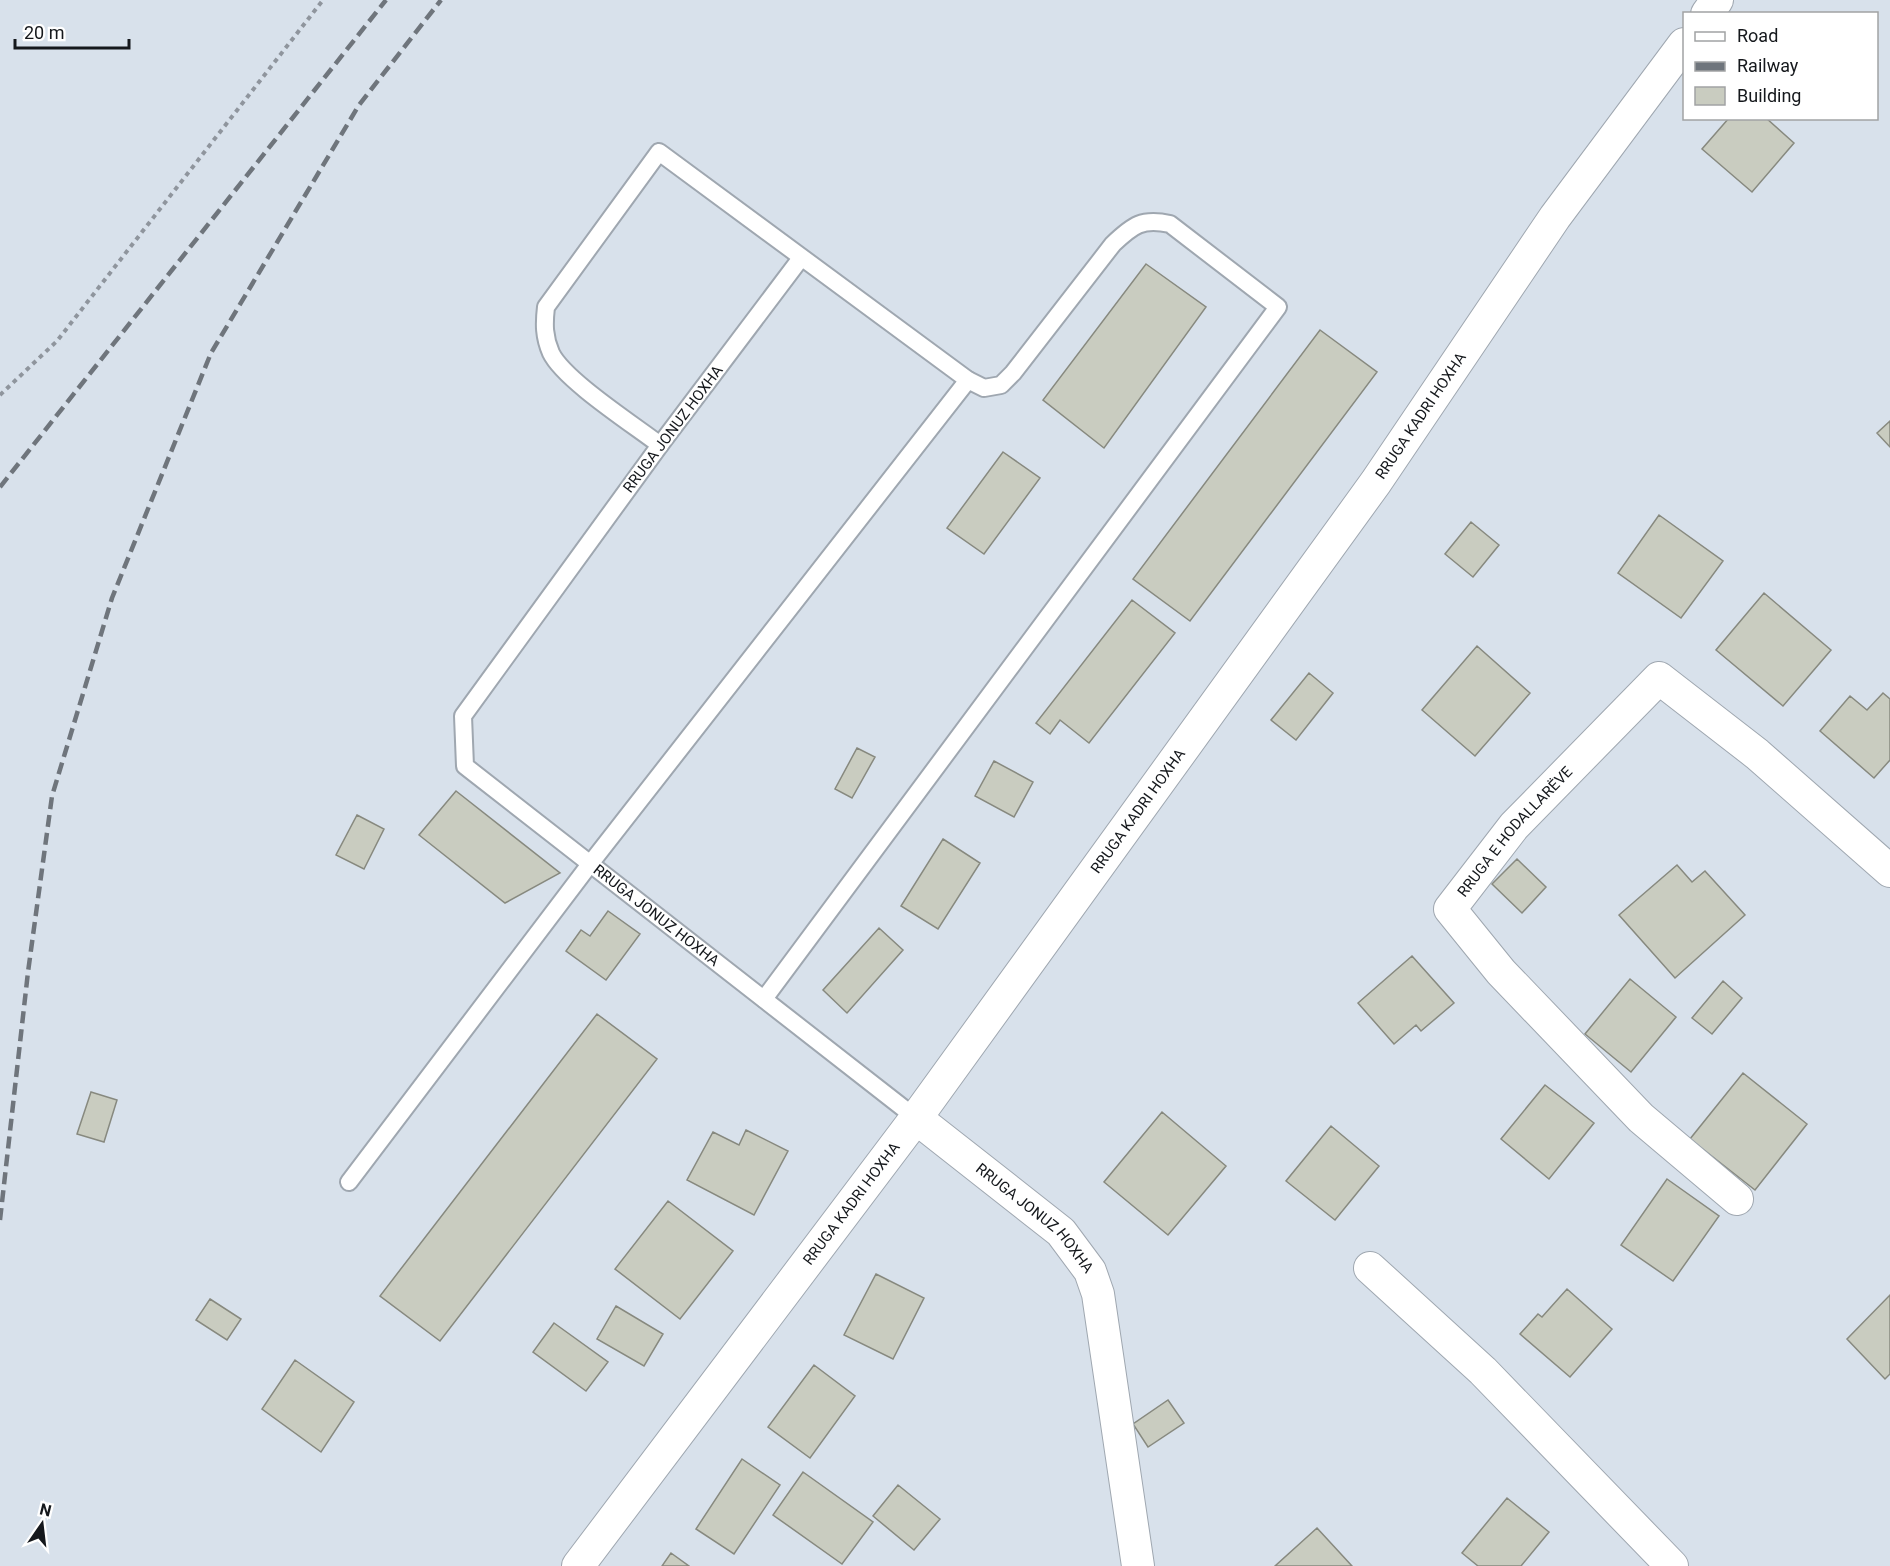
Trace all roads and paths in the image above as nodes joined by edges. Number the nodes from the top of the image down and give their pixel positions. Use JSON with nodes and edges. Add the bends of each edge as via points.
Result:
{"nodes":[{"id":1,"x":322,"y":0,"type":"edge"},
{"id":2,"x":1718,"y":0,"type":"edge"},
{"id":3,"x":1709,"y":12,"type":"edge"},
{"id":4,"x":1683,"y":45,"type":"edge"},
{"id":5,"x":801,"y":258,"type":"junction"},
{"id":6,"x":968,"y":380,"type":"junction"},
{"id":7,"x":0,"y":395,"type":"edge"},
{"id":8,"x":660,"y":445,"type":"junction"},
{"id":9,"x":590,"y":864,"type":"junction"},
{"id":10,"x":1890,"y":871,"type":"edge"},
{"id":11,"x":764,"y":999,"type":"junction"},
{"id":12,"x":916,"y":1118,"type":"junction"},
{"id":13,"x":349,"y":1182,"type":"dead end"},
{"id":14,"x":1737,"y":1199,"type":"dead end"},
{"id":15,"x":1370,"y":1268,"type":"dead end"},
{"id":16,"x":578,"y":1566,"type":"edge"},
{"id":17,"x":1138,"y":1566,"type":"edge"},
{"id":18,"x":1672,"y":1566,"type":"edge"}],
"edges":[{"from":1,"to":7,"type":"path","via":[[57,341]]},
{"from":2,"to":3,"type":"street"},
{"from":4,"to":12,"type":"street","name":"RRUGA KADRI HOXHA","via":[[1555,217],[1376,482]]},
{"from":5,"to":6,"type":"lane"},
{"from":5,"to":8,"type":"lane","name":"RRUGA JONUZ HOXHA"},
{"from":5,"to":8,"type":"lane","via":[[659,152],[546,308],[544,332],[552,355],[570,376]]},
{"from":6,"to":9,"type":"lane"},
{"from":6,"to":11,"type":"lane","via":[[984,388],[1000,385],[1113,244],[1131,227],[1152,220],[1170,224],[1278,307]]},
{"from":8,"to":9,"type":"lane","name":"RRUGA JONUZ HOXHA","via":[[463,716],[465,766]]},
{"from":9,"to":11,"type":"lane","name":"RRUGA JONUZ HOXHA"},
{"from":9,"to":13,"type":"lane"},
{"from":10,"to":14,"type":"street","name":"RRUGA E HODALLARËVE","via":[[1757,754],[1659,678],[1514,826],[1450,909],[1501,972],[1641,1118]]},
{"from":11,"to":12,"type":"lane","name":"RRUGA JONUZ HOXHA"},
{"from":12,"to":16,"type":"street","name":"RRUGA KADRI HOXHA"},
{"from":12,"to":17,"type":"street","name":"RRUGA JONUZ HOXHA","via":[[1061,1232],[1090,1271],[1098,1294]]},
{"from":15,"to":18,"type":"street","via":[[1483,1371]]}]}
